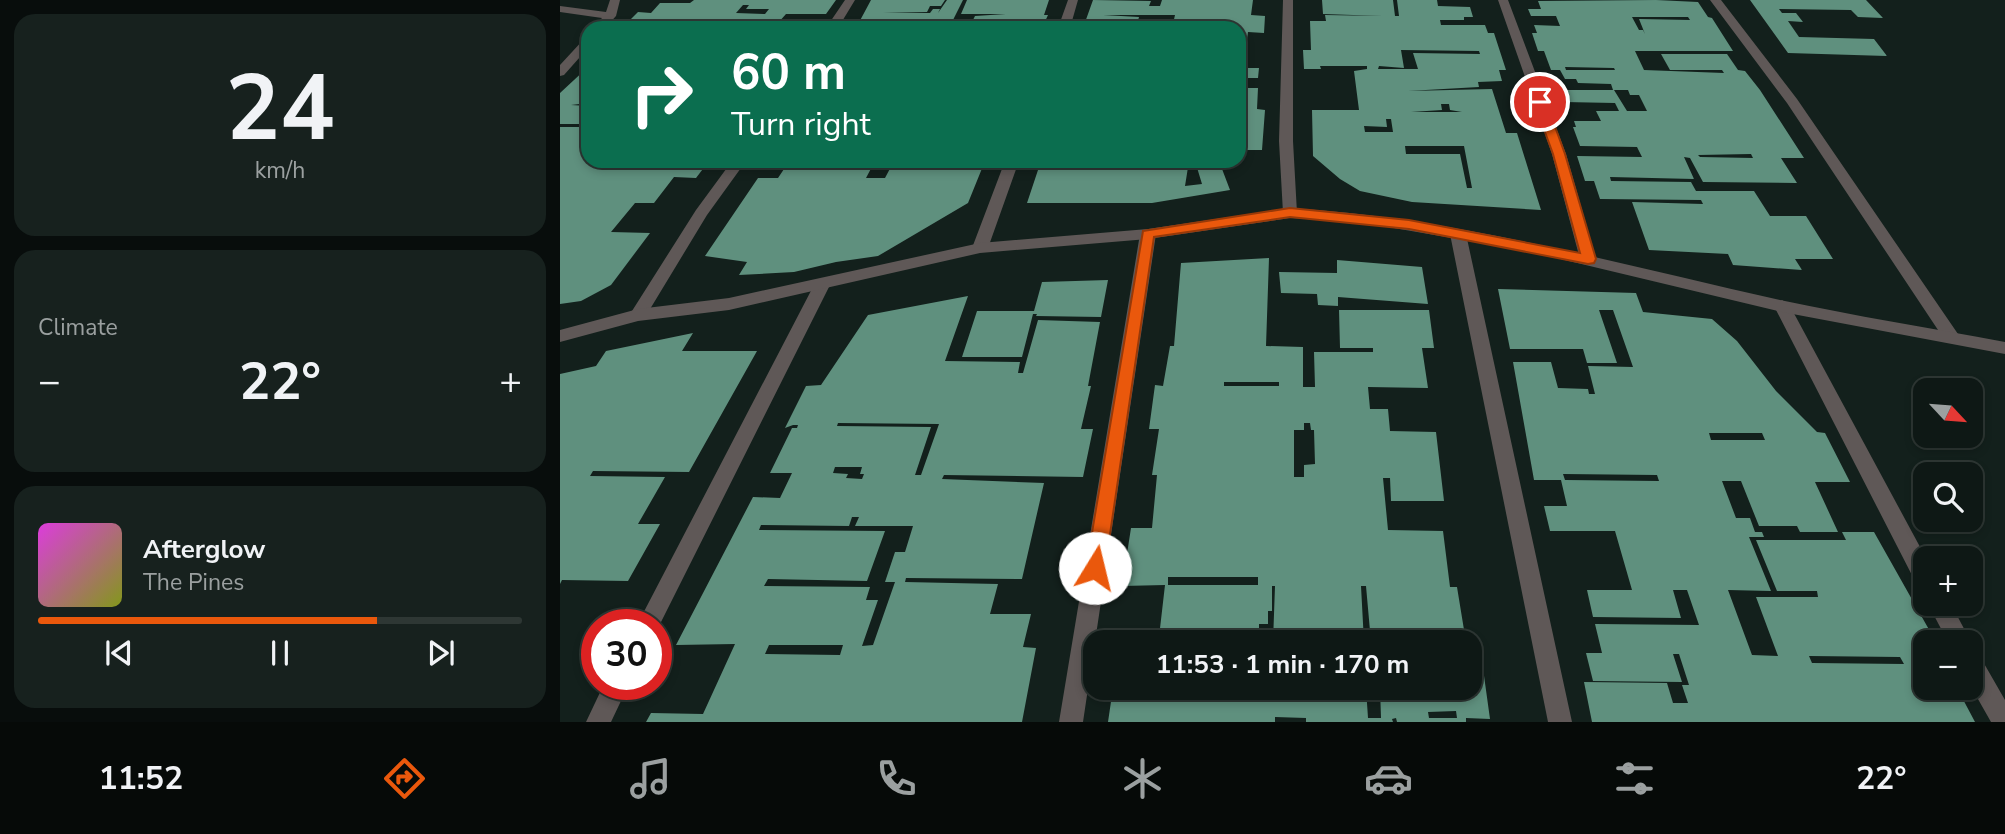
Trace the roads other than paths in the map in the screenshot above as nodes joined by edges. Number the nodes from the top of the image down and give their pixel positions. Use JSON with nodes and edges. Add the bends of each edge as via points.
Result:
{"nodes":[{"id":1,"x":615,"y":0,"type":"edge"},
{"id":2,"x":850,"y":0,"type":"edge"},
{"id":3,"x":1073,"y":0,"type":"edge"},
{"id":4,"x":1288,"y":0,"type":"edge"},
{"id":5,"x":1503,"y":0,"type":"edge"},
{"id":6,"x":1715,"y":0,"type":"edge"},
{"id":7,"x":560,"y":9,"type":"edge"},
{"id":8,"x":610,"y":16,"type":"junction"},
{"id":9,"x":605,"y":21,"type":"edge"},
{"id":10,"x":836,"y":21,"type":"edge"},
{"id":11,"x":1066,"y":21,"type":"edge"},
{"id":12,"x":581,"y":49,"type":"edge"},
{"id":13,"x":560,"y":72,"type":"edge"},
{"id":14,"x":734,"y":168,"type":"edge"},
{"id":15,"x":1009,"y":168,"type":"edge"},
{"id":16,"x":1290,"y":213,"type":"junction"},
{"id":17,"x":1148,"y":234,"type":"junction"},
{"id":18,"x":1458,"y":234,"type":"junction"},
{"id":19,"x":980,"y":248,"type":"junction"},
{"id":20,"x":1588,"y":259,"type":"junction"},
{"id":21,"x":822,"y":285,"type":"junction"},
{"id":22,"x":1782,"y":306,"type":"junction"},
{"id":23,"x":638,"y":315,"type":"junction"},
{"id":24,"x":560,"y":337,"type":"edge"},
{"id":25,"x":1952,"y":338,"type":"junction"},
{"id":26,"x":2005,"y":348,"type":"edge"},
{"id":27,"x":1913,"y":555,"type":"edge"},
{"id":28,"x":656,"y":609,"type":"edge"},
{"id":29,"x":1983,"y":684,"type":"edge"},
{"id":30,"x":609,"y":700,"type":"edge"},
{"id":31,"x":598,"y":722,"type":"edge"},
{"id":32,"x":1071,"y":722,"type":"edge"},
{"id":33,"x":1560,"y":722,"type":"edge"},
{"id":34,"x":2004,"y":722,"type":"edge"}],
"edges":[{"from":1,"to":8,"type":"street"},
{"from":2,"to":10,"type":"street"},
{"from":3,"to":11,"type":"street"},
{"from":4,"to":16,"type":"street"},
{"from":5,"to":20,"type":"street","via":[[1559,154]]},
{"from":6,"to":25,"type":"street","via":[[1792,102]]},
{"from":7,"to":8,"type":"street"},
{"from":8,"to":9,"type":"street"},
{"from":12,"to":13,"type":"street"},
{"from":14,"to":23,"type":"street"},
{"from":15,"to":19,"type":"street"},
{"from":16,"to":17,"type":"street"},
{"from":16,"to":18,"type":"street","via":[[1359,218]]},
{"from":17,"to":19,"type":"street"},
{"from":17,"to":32,"type":"street"},
{"from":18,"to":20,"type":"street"},
{"from":18,"to":33,"type":"street"},
{"from":19,"to":21,"type":"street"},
{"from":20,"to":22,"type":"street"},
{"from":21,"to":23,"type":"street","via":[[729,304]]},
{"from":21,"to":28,"type":"street"},
{"from":22,"to":25,"type":"street"},
{"from":22,"to":27,"type":"street"},
{"from":23,"to":24,"type":"street"},
{"from":25,"to":26,"type":"street"},
{"from":29,"to":34,"type":"street"},
{"from":30,"to":31,"type":"street"}]}
